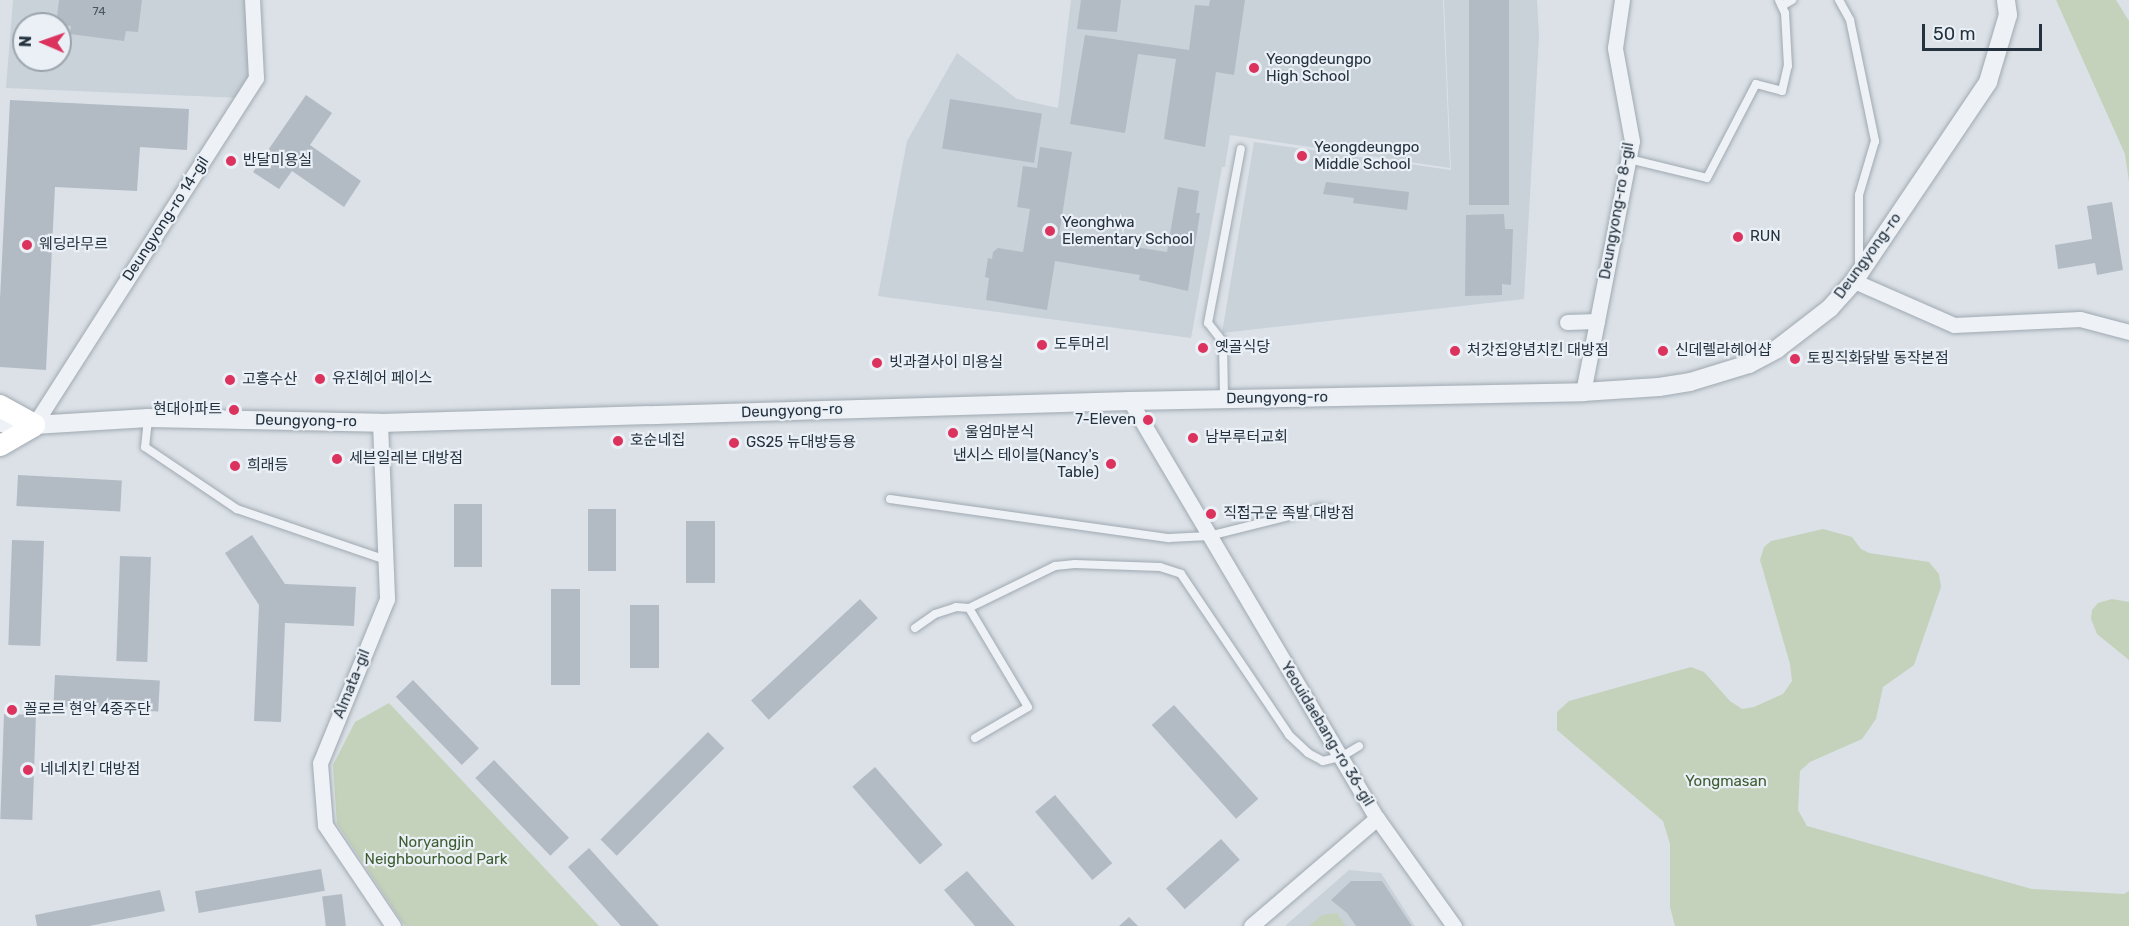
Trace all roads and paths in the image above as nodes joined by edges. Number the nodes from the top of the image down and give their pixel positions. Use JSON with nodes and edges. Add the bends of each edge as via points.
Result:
{"nodes":[{"id":1,"x":252,"y":0,"type":"edge"},
{"id":2,"x":1622,"y":0,"type":"edge"},
{"id":3,"x":1792,"y":0,"type":"edge"},
{"id":4,"x":1839,"y":0,"type":"edge"},
{"id":5,"x":2006,"y":0,"type":"edge"},
{"id":6,"x":1781,"y":3,"type":"edge"},
{"id":7,"x":1241,"y":148,"type":"dead end"},
{"id":8,"x":1629,"y":159,"type":"junction"},
{"id":9,"x":1856,"y":277,"type":"junction"},
{"id":10,"x":1597,"y":321,"type":"junction"},
{"id":11,"x":1567,"y":322,"type":"dead end"},
{"id":12,"x":2129,"y":332,"type":"edge"},
{"id":13,"x":1584,"y":392,"type":"junction"},
{"id":14,"x":1224,"y":399,"type":"junction"},
{"id":15,"x":1130,"y":401,"type":"junction"},
{"id":16,"x":0,"y":406,"type":"edge"},
{"id":17,"x":148,"y":418,"type":"junction"},
{"id":18,"x":380,"y":423,"type":"junction"},
{"id":19,"x":0,"y":424,"type":"edge"},
{"id":20,"x":34,"y":425,"type":"junction"},
{"id":21,"x":0,"y":445,"type":"edge"},
{"id":22,"x":890,"y":499,"type":"dead end"},
{"id":23,"x":1333,"y":511,"type":"dead end"},
{"id":24,"x":1209,"y":536,"type":"junction"},
{"id":25,"x":387,"y":560,"type":"junction"},
{"id":26,"x":969,"y":608,"type":"junction"},
{"id":27,"x":915,"y":628,"type":"dead end"},
{"id":28,"x":975,"y":738,"type":"dead end"},
{"id":29,"x":1359,"y":746,"type":"dead end"},
{"id":30,"x":1341,"y":758,"type":"junction"},
{"id":31,"x":1377,"y":818,"type":"junction"},
{"id":32,"x":393,"y":926,"type":"edge"},
{"id":33,"x":1251,"y":926,"type":"edge"},
{"id":34,"x":1454,"y":926,"type":"edge"}],
"edges":[{"from":1,"to":20,"type":"street","name":"Deungyong-ro 14-gil","via":[[256,78]]},
{"from":2,"to":8,"type":"street","name":"Deungyong-ro 8-gil","via":[[1615,48],[1632,141]]},
{"from":3,"to":6,"type":"lane"},
{"from":4,"to":9,"type":"lane","via":[[1850,20],[1875,141],[1859,195]]},
{"from":5,"to":9,"type":"street","name":"Deungyong-ro","via":[[2008,15],[1988,82]]},
{"from":6,"to":8,"type":"lane","via":[[1788,66],[1782,91],[1756,84],[1707,178]]},
{"from":7,"to":14,"type":"lane","via":[[1208,323],[1223,342]]},
{"from":8,"to":10,"type":"street","name":"Deungyong-ro 8-gil"},
{"from":9,"to":12,"type":"street","via":[[1954,325],[2080,319]]},
{"from":9,"to":13,"type":"street","name":"Deungyong-ro","via":[[1806,329],[1749,364],[1690,382]]},
{"from":10,"to":11,"type":"street"},
{"from":10,"to":13,"type":"street"},
{"from":13,"to":14,"type":"street","name":"Deungyong-ro"},
{"from":14,"to":15,"type":"street","name":"Deungyong-ro"},
{"from":15,"to":18,"type":"street","name":"Deungyong-ro"},
{"from":15,"to":24,"type":"street","name":"Yeouidaebang-ro 36-gil"},
{"from":16,"to":20,"type":"main road"},
{"from":17,"to":18,"type":"street","name":"Deungyong-ro"},
{"from":17,"to":20,"type":"street","name":"Deungyong-ro"},
{"from":17,"to":25,"type":"lane","via":[[145,447],[237,509]]},
{"from":18,"to":25,"type":"street","name":"Almata-gil"},
{"from":19,"to":20,"type":"street","name":"Deungyong-ro"},
{"from":20,"to":21,"type":"main road"},
{"from":22,"to":24,"type":"lane","via":[[1169,538]]},
{"from":23,"to":24,"type":"lane","via":[[1321,508]]},
{"from":24,"to":30,"type":"street","name":"Yeouidaebang-ro 36-gil"},
{"from":25,"to":32,"type":"street","name":"Almata-gil","via":[[387,599],[320,763],[325,825]]},
{"from":26,"to":27,"type":"lane","via":[[956,607],[935,614]]},
{"from":26,"to":28,"type":"lane","via":[[1028,707]]},
{"from":26,"to":30,"type":"lane","via":[[1054,566],[1160,567],[1181,574],[1289,735],[1323,761]]},
{"from":29,"to":30,"type":"lane"},
{"from":30,"to":31,"type":"street","name":"Yeouidaebang-ro 36-gil"},
{"from":31,"to":33,"type":"street"},
{"from":31,"to":34,"type":"street","name":"Yeouidaebang-ro 36-gil"}]}
